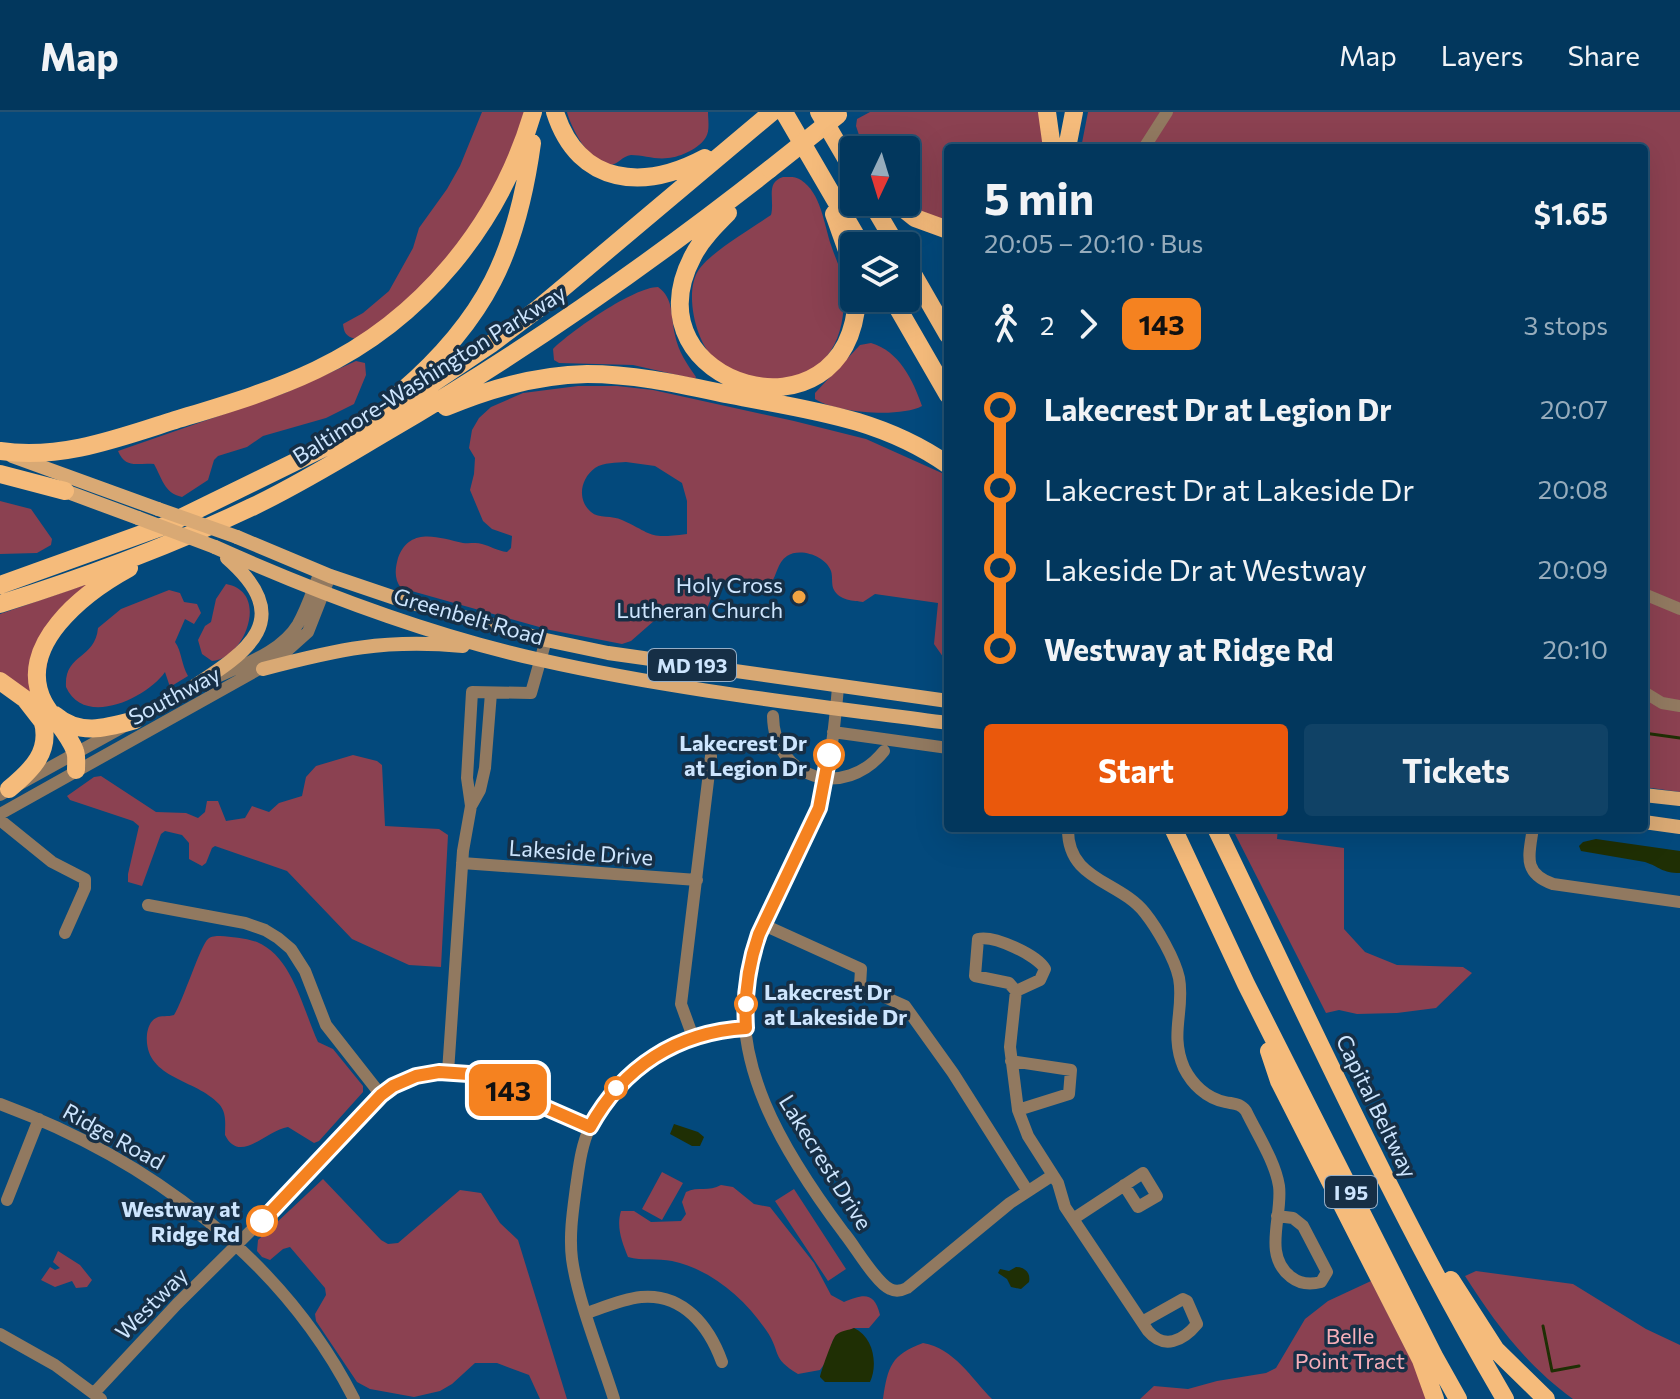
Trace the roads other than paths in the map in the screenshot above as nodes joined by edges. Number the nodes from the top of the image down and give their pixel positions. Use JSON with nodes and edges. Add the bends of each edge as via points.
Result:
{"nodes":[{"id":1,"x":534,"y":112,"type":"edge"},
{"id":2,"x":555,"y":112,"type":"edge"},
{"id":3,"x":772,"y":112,"type":"edge"},
{"id":4,"x":782,"y":112,"type":"edge"},
{"id":5,"x":819,"y":112,"type":"edge"},
{"id":6,"x":1047,"y":112,"type":"edge"},
{"id":7,"x":1074,"y":112,"type":"edge"},
{"id":8,"x":1167,"y":112,"type":"edge"},
{"id":9,"x":844,"y":113,"type":"edge"},
{"id":10,"x":732,"y":144,"type":"junction"},
{"id":11,"x":1051,"y":144,"type":"edge"},
{"id":12,"x":1068,"y":144,"type":"edge"},
{"id":13,"x":1147,"y":144,"type":"edge"},
{"id":14,"x":840,"y":145,"type":"edge"},
{"id":15,"x":765,"y":173,"type":"junction"},
{"id":16,"x":819,"y":174,"type":"junction"},
{"id":17,"x":912,"y":216,"type":"edge"},
{"id":18,"x":944,"y":229,"type":"edge"},
{"id":19,"x":840,"y":232,"type":"edge"},
{"id":20,"x":854,"y":232,"type":"edge"},
{"id":21,"x":920,"y":286,"type":"edge"},
{"id":22,"x":855,"y":312,"type":"edge"},
{"id":23,"x":900,"y":312,"type":"edge"},
{"id":24,"x":944,"y":328,"type":"edge"},
{"id":25,"x":944,"y":388,"type":"edge"},
{"id":26,"x":324,"y":446,"type":"junction"},
{"id":27,"x":0,"y":451,"type":"edge"},
{"id":28,"x":944,"y":462,"type":"edge"},
{"id":29,"x":0,"y":471,"type":"edge"},
{"id":30,"x":323,"y":471,"type":"junction"},
{"id":31,"x":65,"y":491,"type":"joint"},
{"id":32,"x":220,"y":521,"type":"junction"},
{"id":33,"x":215,"y":547,"type":"junction"},
{"id":34,"x":325,"y":574,"type":"junction"},
{"id":35,"x":0,"y":585,"type":"edge"},
{"id":36,"x":318,"y":592,"type":"junction"},
{"id":37,"x":1648,"y":596,"type":"edge"},
{"id":38,"x":0,"y":604,"type":"edge"},
{"id":39,"x":1680,"y":609,"type":"edge"},
{"id":40,"x":546,"y":640,"type":"junction"},
{"id":41,"x":498,"y":650,"type":"junction"},
{"id":42,"x":540,"y":660,"type":"junction"},
{"id":43,"x":263,"y":669,"type":"junction"},
{"id":44,"x":0,"y":681,"type":"edge"},
{"id":45,"x":838,"y":687,"type":"junction"},
{"id":46,"x":190,"y":689,"type":"junction"},
{"id":47,"x":491,"y":693,"type":"junction"},
{"id":48,"x":1648,"y":694,"type":"edge"},
{"id":49,"x":944,"y":700,"type":"edge"},
{"id":50,"x":1680,"y":706,"type":"edge"},
{"id":51,"x":836,"y":708,"type":"junction"},
{"id":52,"x":43,"y":711,"type":"junction"},
{"id":53,"x":773,"y":716,"type":"dead end"},
{"id":54,"x":135,"y":720,"type":"junction"},
{"id":55,"x":944,"y":722,"type":"edge"},
{"id":56,"x":833,"y":732,"type":"junction"},
{"id":57,"x":944,"y":747,"type":"edge"},
{"id":58,"x":884,"y":751,"type":"dead end"},
{"id":59,"x":711,"y":756,"type":"dead end"},
{"id":60,"x":72,"y":760,"type":"junction"},
{"id":61,"x":825,"y":778,"type":"junction"},
{"id":62,"x":4,"y":792,"type":"edge"},
{"id":63,"x":1648,"y":795,"type":"edge"},
{"id":64,"x":1680,"y":799,"type":"edge"},
{"id":65,"x":471,"y":806,"type":"junction"},
{"id":66,"x":0,"y":814,"type":"edge"},
{"id":67,"x":0,"y":820,"type":"edge"},
{"id":68,"x":1648,"y":823,"type":"edge"},
{"id":69,"x":1680,"y":827,"type":"edge"},
{"id":70,"x":1068,"y":832,"type":"edge"},
{"id":71,"x":1175,"y":832,"type":"edge"},
{"id":72,"x":1218,"y":832,"type":"edge"},
{"id":73,"x":1533,"y":832,"type":"edge"},
{"id":74,"x":462,"y":863,"type":"junction"},
{"id":75,"x":697,"y":880,"type":"junction"},
{"id":76,"x":1680,"y":902,"type":"edge"},
{"id":77,"x":148,"y":905,"type":"dead end"},
{"id":78,"x":764,"y":925,"type":"junction"},
{"id":79,"x":65,"y":933,"type":"dead end"},
{"id":80,"x":1246,"y":984,"type":"junction"},
{"id":81,"x":1016,"y":991,"type":"junction"},
{"id":82,"x":746,"y":1028,"type":"junction"},
{"id":83,"x":693,"y":1037,"type":"junction"},
{"id":84,"x":1011,"y":1061,"type":"junction"},
{"id":85,"x":448,"y":1072,"type":"junction"},
{"id":86,"x":381,"y":1095,"type":"junction"},
{"id":87,"x":0,"y":1104,"type":"edge"},
{"id":88,"x":1350,"y":1108,"type":"junction"},
{"id":89,"x":1018,"y":1110,"type":"junction"},
{"id":90,"x":39,"y":1119,"type":"junction"},
{"id":91,"x":590,"y":1127,"type":"junction"},
{"id":92,"x":1053,"y":1175,"type":"junction"},
{"id":93,"x":1124,"y":1185,"type":"junction"},
{"id":94,"x":1027,"y":1190,"type":"junction"},
{"id":95,"x":7,"y":1200,"type":"dead end"},
{"id":96,"x":1277,"y":1216,"type":"junction"},
{"id":97,"x":1073,"y":1219,"type":"junction"},
{"id":98,"x":237,"y":1247,"type":"junction"},
{"id":99,"x":587,"y":1313,"type":"junction"},
{"id":100,"x":1142,"y":1322,"type":"dead end"},
{"id":101,"x":0,"y":1334,"type":"edge"},
{"id":102,"x":722,"y":1362,"type":"dead end"},
{"id":103,"x":97,"y":1396,"type":"edge"},
{"id":104,"x":354,"y":1399,"type":"edge"},
{"id":105,"x":614,"y":1399,"type":"edge"},
{"id":106,"x":1435,"y":1399,"type":"edge"},
{"id":107,"x":1458,"y":1399,"type":"edge"},
{"id":108,"x":1505,"y":1399,"type":"edge"},
{"id":109,"x":1546,"y":1399,"type":"edge"}],
"edges":[{"from":1,"to":26,"type":"highway","via":[[519,216],[480,306],[422,375]]},
{"from":1,"to":27,"type":"highway","via":[[511,174],[468,245],[402,315],[346,354],[284,384],[121,437],[42,455]]},
{"from":2,"to":10,"type":"highway","via":[[574,149],[617,176],[668,175]]},
{"from":3,"to":10,"type":"highway","name":"Baltimore-Washington Parkway"},
{"from":4,"to":16,"type":"highway"},
{"from":5,"to":14,"type":"highway"},
{"from":6,"to":11,"type":"highway"},
{"from":7,"to":12,"type":"highway"},
{"from":8,"to":13,"type":"street"},
{"from":9,"to":15,"type":"highway","name":"Baltimore-Washington Parkway","bridge":true},
{"from":10,"to":26,"type":"highway","name":"Baltimore-Washington Parkway","via":[[491,344],[370,423]]},
{"from":15,"to":22,"type":"highway","via":[[694,253],[683,280],[683,317],[690,340],[703,359],[742,384],[798,384],[820,373],[840,353]]},
{"from":15,"to":30,"type":"highway","name":"Baltimore-Washington Parkway","via":[[564,321]]},
{"from":16,"to":19,"type":"highway"},
{"from":16,"to":20,"type":"highway"},
{"from":17,"to":18,"type":"highway"},
{"from":21,"to":24,"type":"highway"},
{"from":23,"to":25,"type":"highway"},
{"from":26,"to":35,"type":"highway","name":"Baltimore-Washington Parkway","via":[[164,526]]},
{"from":27,"to":34,"type":"main road","name":"Greenbelt Road","number":"MD 193","bridge":true},
{"from":28,"to":30,"type":"highway","via":[[905,438],[844,417],[635,376],[585,374],[533,380],[472,396]]},
{"from":29,"to":31,"type":"highway"},
{"from":30,"to":32,"type":"highway","name":"Baltimore-Washington Parkway"},
{"from":31,"to":33,"type":"main road","name":"Greenbelt Road","number":"MD 193","bridge":true},
{"from":32,"to":38,"type":"highway","name":"Baltimore-Washington Parkway"},
{"from":32,"to":52,"type":"highway","via":[[114,576],[65,617],[39,658]]},
{"from":33,"to":36,"type":"main road","name":"Greenbelt Road","number":"MD 193"},
{"from":33,"to":46,"type":"main road","via":[[257,593],[259,625],[251,645]]},
{"from":34,"to":36,"type":"street","name":"Southway"},
{"from":34,"to":40,"type":"main road","name":"Greenbelt Road","number":"MD 193"},
{"from":36,"to":41,"type":"main road","name":"Greenbelt Road","number":"MD 193"},
{"from":36,"to":43,"type":"street","name":"Southway","via":[[308,632]]},
{"from":36,"to":46,"type":"street","name":"Southway","via":[[283,642]]},
{"from":37,"to":39,"type":"street"},
{"from":40,"to":42,"type":"street"},
{"from":40,"to":45,"type":"main road","name":"Greenbelt Road","number":"MD 193"},
{"from":41,"to":42,"type":"main road","name":"Greenbelt Road","number":"MD 193"},
{"from":41,"to":43,"type":"main road","via":[[374,644]]},
{"from":42,"to":47,"type":"street","via":[[531,693]]},
{"from":42,"to":51,"type":"main road","name":"Greenbelt Road","number":"MD 193"},
{"from":43,"to":60,"type":"street","name":"Southway"},
{"from":44,"to":52,"type":"highway"},
{"from":45,"to":49,"type":"main road","name":"Greenbelt Road","number":"MD 193"},
{"from":45,"to":51,"type":"street","name":"Lakecrest Drive"},
{"from":46,"to":54,"type":"street","name":"Southway"},
{"from":47,"to":65,"type":"street","via":[[485,768]]},
{"from":47,"to":65,"type":"street","via":[[472,692],[467,778]]},
{"from":48,"to":50,"type":"street"},
{"from":51,"to":55,"type":"main road","name":"Greenbelt Road","number":"MD 193"},
{"from":51,"to":56,"type":"street","name":"Lakecrest Drive"},
{"from":52,"to":54,"type":"highway","via":[[88,730]]},
{"from":52,"to":60,"type":"highway"},
{"from":52,"to":62,"type":"highway","via":[[43,751]]},
{"from":53,"to":61,"type":"street","via":[[776,741],[791,763]]},
{"from":54,"to":60,"type":"street","name":"Southway"},
{"from":56,"to":57,"type":"street"},
{"from":56,"to":61,"type":"street","name":"Lakecrest Drive"},
{"from":58,"to":61,"type":"street","via":[[859,774]]},
{"from":59,"to":75,"type":"street"},
{"from":60,"to":62,"type":"street","name":"Southway"},
{"from":60,"to":66,"type":"street","name":"Southway"},
{"from":61,"to":78,"type":"street","name":"Lakecrest Drive","via":[[810,829]]},
{"from":63,"to":64,"type":"main road"},
{"from":65,"to":74,"type":"street"},
{"from":67,"to":79,"type":"street","via":[[52,862],[85,879]]},
{"from":68,"to":69,"type":"main road"},
{"from":70,"to":96,"type":"street","via":[[1069,844],[1086,871],[1138,904],[1154,924],[1179,977],[1176,1037],[1185,1069],[1210,1097],[1246,1111],[1276,1176]]},
{"from":71,"to":80,"type":"highway","number":"I 95"},
{"from":72,"to":88,"type":"highway","name":"Capital Beltway","number":"I 95"},
{"from":73,"to":76,"type":"street","via":[[1530,863],[1543,881]]},
{"from":74,"to":75,"type":"street","name":"Lakeside Drive"},
{"from":74,"to":85,"type":"street"},
{"from":75,"to":83,"type":"street","via":[[681,1004]]},
{"from":77,"to":86,"type":"street","via":[[245,923],[278,938],[305,971],[326,1025]]},
{"from":78,"to":82,"type":"street","name":"Lakecrest Drive","via":[[748,971]]},
{"from":78,"to":94,"type":"street","via":[[861,969],[860,986],[905,1006]]},
{"from":80,"to":106,"type":"highway","via":[[1279,1081],[1421,1360]]},
{"from":80,"to":107,"type":"highway","number":"I 95"},
{"from":81,"to":81,"type":"street","via":[[1040,980],[1043,964],[991,939],[978,939],[975,976],[1009,983]]},
{"from":81,"to":84,"type":"street"},
{"from":82,"to":83,"type":"street"},
{"from":82,"to":94,"type":"street","name":"Lakecrest Drive","via":[[756,1079],[777,1129],[884,1285],[895,1291],[907,1288]]},
{"from":83,"to":91,"type":"street","via":[[636,1069]]},
{"from":84,"to":89,"type":"street"},
{"from":84,"to":89,"type":"street","via":[[1071,1070],[1069,1094]]},
{"from":85,"to":86,"type":"street","name":"Westway","via":[[416,1076]]},
{"from":85,"to":91,"type":"street","name":"Westway","via":[[484,1080]]},
{"from":86,"to":98,"type":"street","name":"Westway"},
{"from":87,"to":90,"type":"street","name":"Ridge Road"},
{"from":88,"to":108,"type":"highway","name":"Capital Beltway","number":"I 95"},
{"from":88,"to":109,"type":"highway","via":[[1479,1327]]},
{"from":89,"to":92,"type":"street"},
{"from":90,"to":95,"type":"street"},
{"from":90,"to":98,"type":"street","name":"Ridge Road","via":[[149,1176]]},
{"from":91,"to":99,"type":"street","via":[[571,1230],[574,1272]]},
{"from":92,"to":94,"type":"street"},
{"from":92,"to":97,"type":"street"},
{"from":93,"to":93,"type":"street","via":[[1143,1173],[1157,1196],[1138,1207]]},
{"from":93,"to":97,"type":"street"},
{"from":96,"to":96,"type":"street","via":[[1280,1265],[1298,1281],[1321,1282],[1327,1272],[1303,1226]]},
{"from":97,"to":100,"type":"street"},
{"from":98,"to":103,"type":"street","name":"Westway","via":[[177,1304]]},
{"from":98,"to":104,"type":"street","name":"Ridge Road","via":[[293,1307]]},
{"from":99,"to":102,"type":"street","via":[[636,1298],[669,1300],[707,1328]]},
{"from":99,"to":105,"type":"street"},
{"from":101,"to":103,"type":"street"}]}
